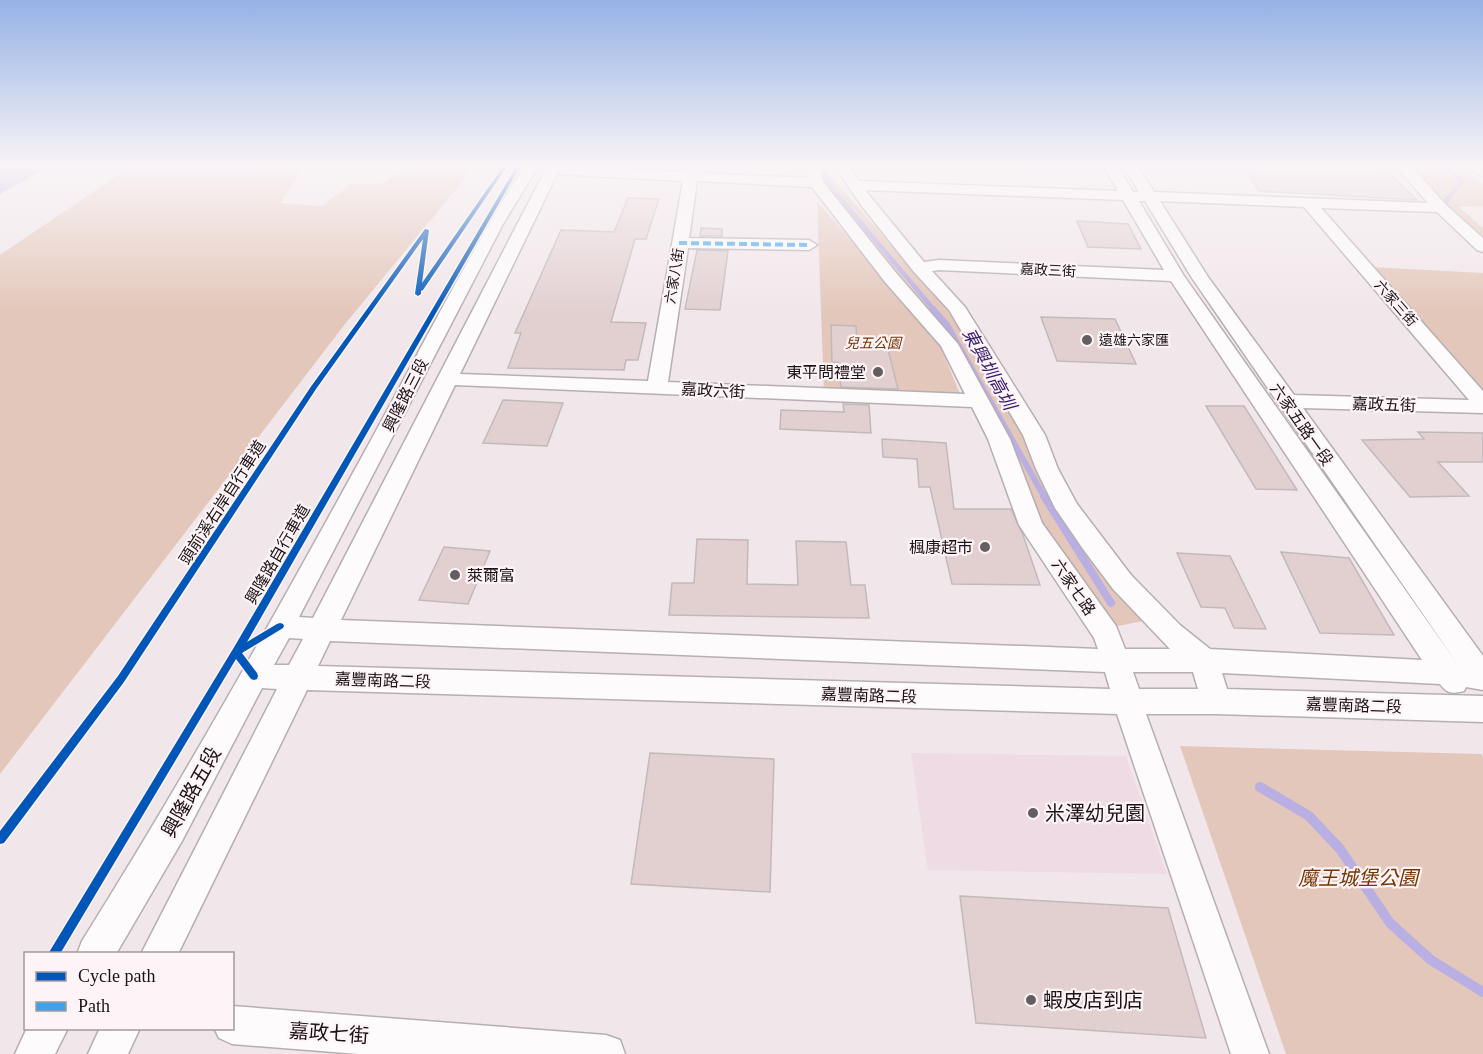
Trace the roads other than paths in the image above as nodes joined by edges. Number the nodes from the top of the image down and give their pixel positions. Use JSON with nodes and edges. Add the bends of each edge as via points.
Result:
{"nodes":[{"id":1,"x":501,"y":214,"type":"edge"},
{"id":2,"x":531,"y":214,"type":"edge"},
{"id":3,"x":685,"y":214,"type":"edge"},
{"id":4,"x":844,"y":214,"type":"edge"},
{"id":5,"x":877,"y":214,"type":"edge"},
{"id":6,"x":1139,"y":214,"type":"edge"},
{"id":7,"x":1162,"y":214,"type":"edge"},
{"id":8,"x":1319,"y":214,"type":"edge"},
{"id":9,"x":1448,"y":214,"type":"edge"},
{"id":10,"x":680,"y":243,"type":"junction"},
{"id":11,"x":809,"y":245,"type":"dead end"},
{"id":12,"x":1483,"y":247,"type":"edge"},
{"id":13,"x":920,"y":268,"type":"junction"},
{"id":14,"x":1176,"y":276,"type":"junction"},
{"id":15,"x":447,"y":379,"type":"junction"},
{"id":16,"x":657,"y":388,"type":"junction"},
{"id":17,"x":979,"y":401,"type":"junction"},
{"id":18,"x":1285,"y":401,"type":"junction"},
{"id":19,"x":1483,"y":405,"type":"edge"},
{"id":20,"x":280,"y":626,"type":"junction"},
{"id":21,"x":320,"y":630,"type":"junction"},
{"id":22,"x":1204,"y":660,"type":"junction"},
{"id":23,"x":1116,"y":661,"type":"junction"},
{"id":24,"x":1447,"y":673,"type":"junction"},
{"id":25,"x":254,"y":676,"type":"junction"},
{"id":26,"x":1483,"y":677,"type":"edge"},
{"id":27,"x":299,"y":678,"type":"junction"},
{"id":28,"x":1216,"y":701,"type":"junction"},
{"id":29,"x":1128,"y":702,"type":"junction"},
{"id":30,"x":1480,"y":713,"type":"edge"},
{"id":31,"x":96,"y":952,"type":"edge"},
{"id":32,"x":160,"y":952,"type":"edge"},
{"id":33,"x":234,"y":1025,"type":"edge"},
{"id":34,"x":48,"y":1030,"type":"edge"},
{"id":35,"x":120,"y":1030,"type":"edge"},
{"id":36,"x":34,"y":1054,"type":"edge"},
{"id":37,"x":107,"y":1054,"type":"edge"},
{"id":38,"x":606,"y":1054,"type":"edge"},
{"id":39,"x":1250,"y":1054,"type":"edge"}],
"edges":[{"from":1,"to":20,"type":"street","name":"興隆路三段"},
{"from":2,"to":15,"type":"street","name":"興隆路三段"},
{"from":3,"to":10,"type":"street","name":"六家八街"},
{"from":4,"to":17,"type":"street","name":"六家七路","via":[[891,278],[949,344]]},
{"from":5,"to":13,"type":"street"},
{"from":6,"to":14,"type":"street","name":"六家五路一段"},
{"from":7,"to":18,"type":"street","name":"六家五路一段","via":[[1200,279]]},
{"from":8,"to":19,"type":"street","name":"六家三街"},
{"from":9,"to":12,"type":"street"},
{"from":10,"to":11,"type":"street"},
{"from":10,"to":16,"type":"street","name":"六家八街"},
{"from":13,"to":14,"type":"street","name":"嘉政三街","via":[[939,265]]},
{"from":13,"to":22,"type":"street","via":[[956,307],[981,346],[1034,435],[1067,508],[1092,543],[1170,633]]},
{"from":14,"to":24,"type":"street","name":"六家五路一段"},
{"from":15,"to":16,"type":"street","name":"嘉政六街"},
{"from":15,"to":21,"type":"street","name":"興隆路三段"},
{"from":16,"to":17,"type":"street","name":"嘉政六街"},
{"from":17,"to":23,"type":"street","name":"六家七路","via":[[999,439],[1031,525],[1106,634]]},
{"from":18,"to":19,"type":"street","name":"嘉政五街"},
{"from":18,"to":26,"type":"street","name":"六家五路一段"},
{"from":20,"to":21,"type":"street"},
{"from":20,"to":25,"type":"street","name":"興隆路五段"},
{"from":21,"to":23,"type":"street"},
{"from":21,"to":27,"type":"street"},
{"from":22,"to":23,"type":"street"},
{"from":22,"to":24,"type":"street"},
{"from":22,"to":28,"type":"street"},
{"from":23,"to":29,"type":"street","name":"六家七路"},
{"from":24,"to":26,"type":"street"},
{"from":24,"to":30,"type":"street","name":"六家五路一段"},
{"from":25,"to":27,"type":"street","name":"嘉豐南路二段"},
{"from":25,"to":31,"type":"street","name":"興隆路五段","via":[[170,830]]},
{"from":27,"to":29,"type":"street","name":"嘉豐南路二段"},
{"from":27,"to":32,"type":"street"},
{"from":28,"to":29,"type":"street","name":"嘉豐南路二段"},
{"from":28,"to":30,"type":"street","name":"嘉豐南路二段"},
{"from":29,"to":39,"type":"street","name":"六家七路"},
{"from":33,"to":38,"type":"street","name":"嘉政七街"},
{"from":34,"to":36,"type":"street"},
{"from":35,"to":37,"type":"street"}]}
